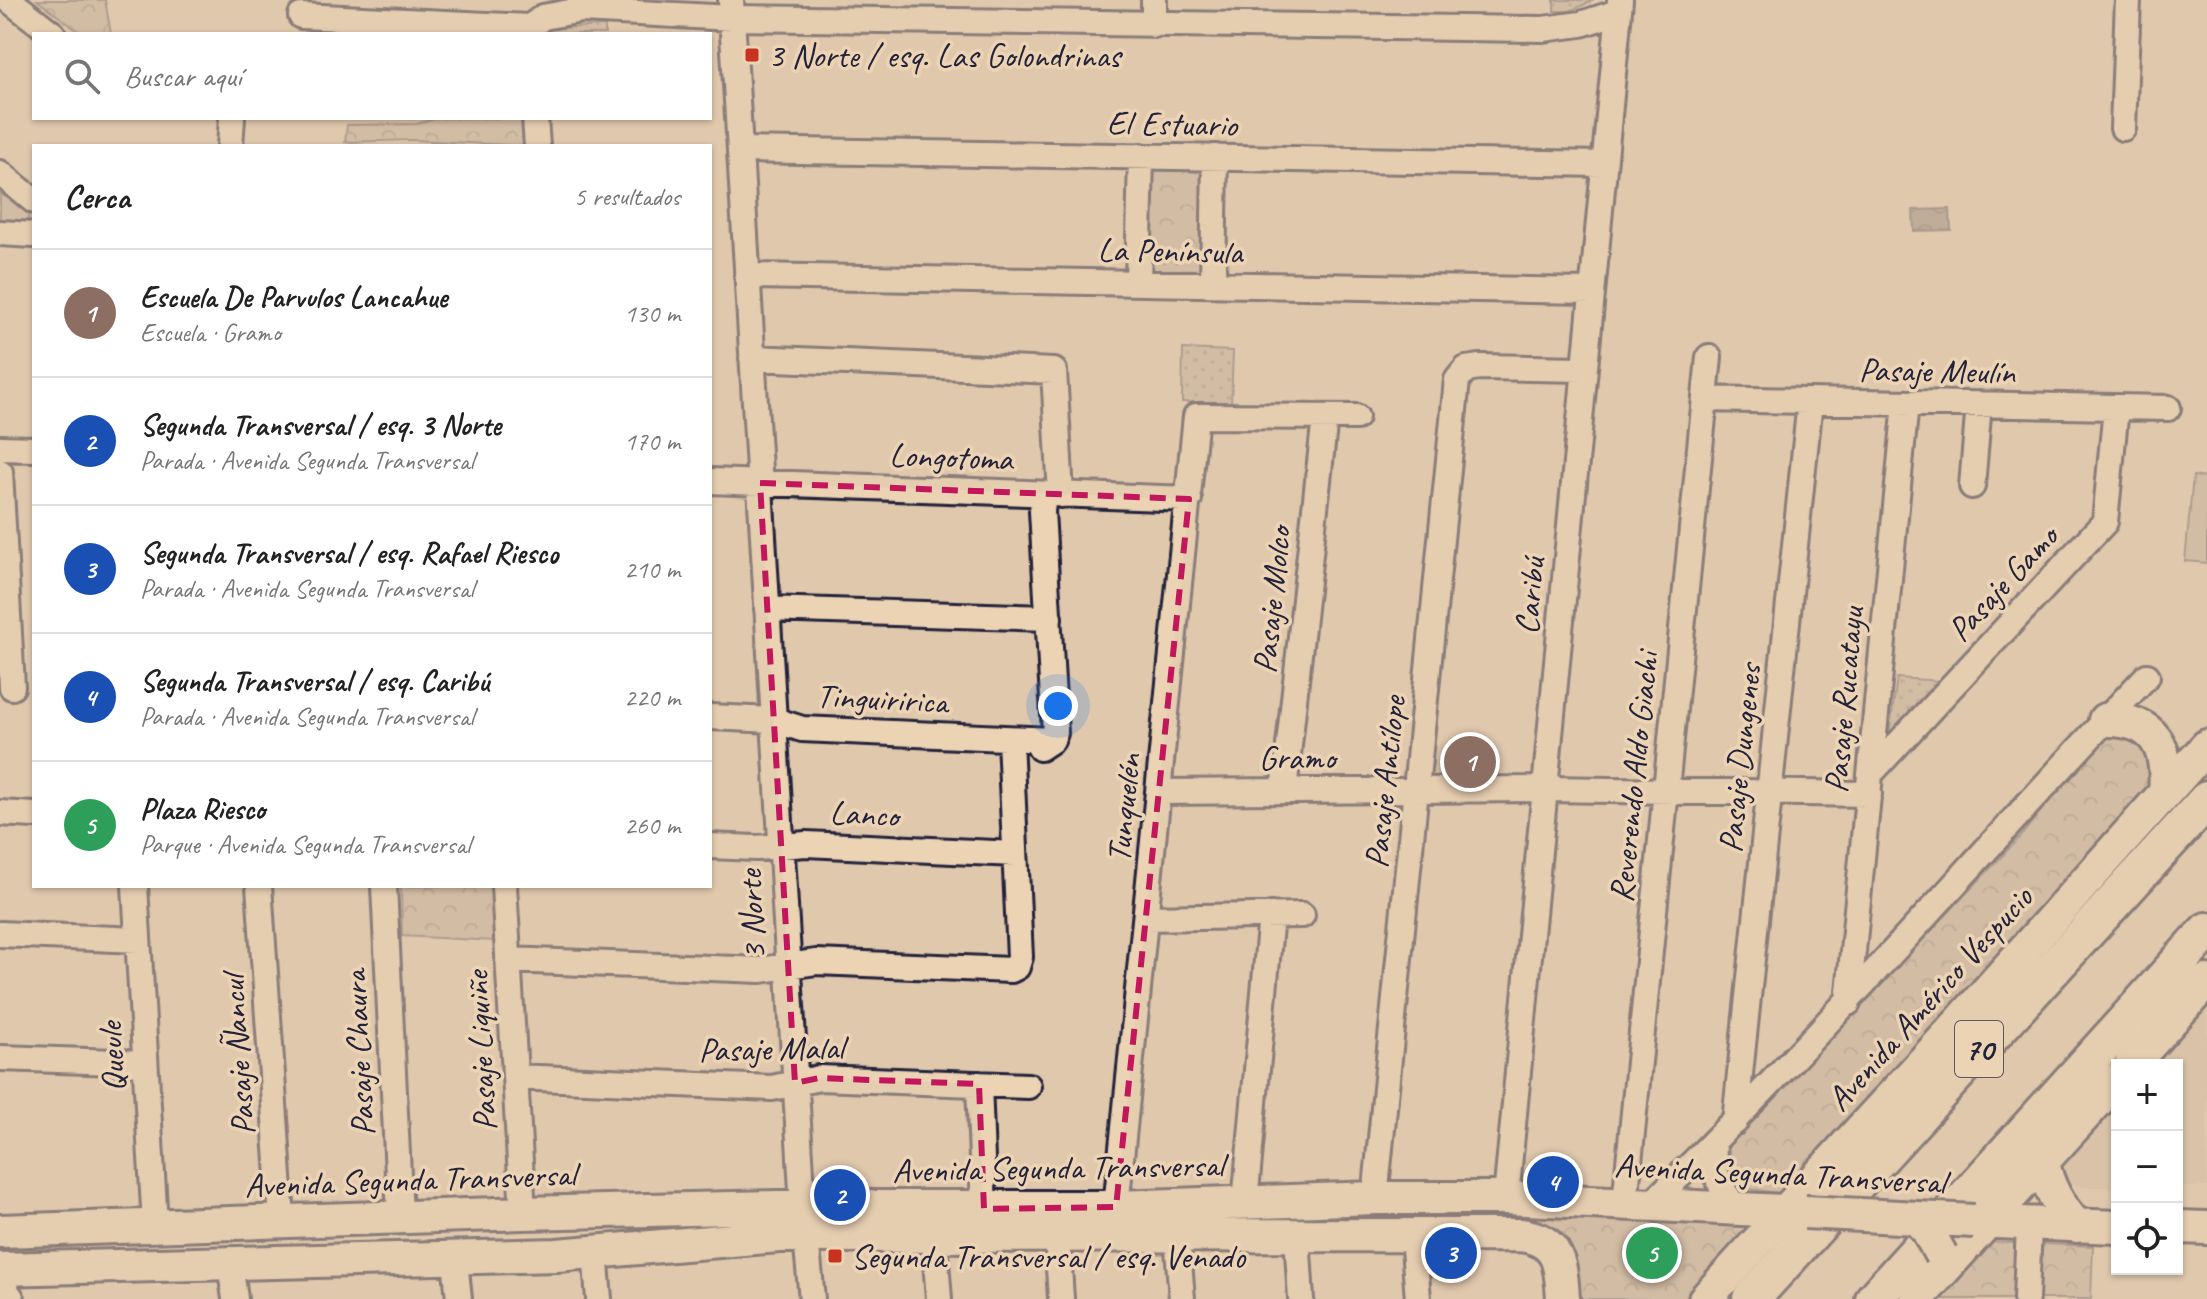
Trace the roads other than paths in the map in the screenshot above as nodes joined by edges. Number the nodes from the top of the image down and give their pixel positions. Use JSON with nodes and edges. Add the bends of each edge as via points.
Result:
{"nodes":[{"id":1,"x":9,"y":0,"type":"edge"},
{"id":2,"x":1154,"y":0,"type":"edge"},
{"id":3,"x":2128,"y":0,"type":"edge"},
{"id":4,"x":598,"y":5,"type":"edge"},
{"id":5,"x":1619,"y":6,"type":"edge"},
{"id":6,"x":732,"y":9,"type":"edge"},
{"id":7,"x":300,"y":17,"type":"edge"},
{"id":8,"x":1154,"y":25,"type":"junction"},
{"id":9,"x":50,"y":32,"type":"edge"},
{"id":10,"x":526,"y":32,"type":"edge"},
{"id":11,"x":232,"y":120,"type":"edge"},
{"id":12,"x":535,"y":120,"type":"edge"},
{"id":13,"x":2123,"y":128,"type":"dead end"},
{"id":14,"x":230,"y":144,"type":"edge"},
{"id":15,"x":537,"y":144,"type":"edge"},
{"id":16,"x":740,"y":150,"type":"junction"},
{"id":17,"x":1141,"y":156,"type":"junction"},
{"id":18,"x":1215,"y":157,"type":"junction"},
{"id":19,"x":1604,"y":164,"type":"junction"},
{"id":20,"x":0,"y":173,"type":"edge"},
{"id":21,"x":32,"y":199,"type":"edge"},
{"id":22,"x":0,"y":233,"type":"edge"},
{"id":23,"x":32,"y":235,"type":"edge"},
{"id":24,"x":747,"y":276,"type":"junction"},
{"id":25,"x":1138,"y":283,"type":"junction"},
{"id":26,"x":1213,"y":284,"type":"junction"},
{"id":27,"x":1592,"y":291,"type":"junction"},
{"id":28,"x":1709,"y":357,"type":"dead end"},
{"id":29,"x":752,"y":358,"type":"junction"},
{"id":30,"x":1584,"y":369,"type":"junction"},
{"id":31,"x":1705,"y":399,"type":"junction"},
{"id":32,"x":1810,"y":401,"type":"junction"},
{"id":33,"x":1906,"y":403,"type":"junction"},
{"id":34,"x":1979,"y":404,"type":"junction"},
{"id":35,"x":2116,"y":407,"type":"junction"},
{"id":36,"x":2168,"y":408,"type":"dead end"},
{"id":37,"x":1325,"y":417,"type":"junction"},
{"id":38,"x":1356,"y":417,"type":"dead end"},
{"id":39,"x":0,"y":448,"type":"edge"},
{"id":40,"x":32,"y":449,"type":"edge"},
{"id":41,"x":0,"y":472,"type":"edge"},
{"id":42,"x":712,"y":481,"type":"edge"},
{"id":43,"x":760,"y":483,"type":"junction"},
{"id":44,"x":1972,"y":486,"type":"dead end"},
{"id":45,"x":1053,"y":494,"type":"junction"},
{"id":46,"x":1189,"y":499,"type":"junction"},
{"id":47,"x":767,"y":609,"type":"junction"},
{"id":48,"x":1049,"y":618,"type":"junction"},
{"id":49,"x":2147,"y":676,"type":"dead end"},
{"id":50,"x":15,"y":687,"type":"edge"},
{"id":51,"x":712,"y":717,"type":"edge"},
{"id":52,"x":774,"y":720,"type":"junction"},
{"id":53,"x":2105,"y":720,"type":"junction"},
{"id":54,"x":1010,"y":739,"type":"junction"},
{"id":55,"x":1052,"y":740,"type":"junction"},
{"id":56,"x":2207,"y":746,"type":"edge"},
{"id":57,"x":1011,"y":766,"type":"junction"},
{"id":58,"x":1870,"y":784,"type":"junction"},
{"id":59,"x":1545,"y":789,"type":"junction"},
{"id":60,"x":1418,"y":790,"type":"junction"},
{"id":61,"x":1284,"y":791,"type":"junction"},
{"id":62,"x":1666,"y":791,"type":"junction"},
{"id":63,"x":1159,"y":792,"type":"junction"},
{"id":64,"x":1769,"y":793,"type":"junction"},
{"id":65,"x":2165,"y":793,"type":"junction"},
{"id":66,"x":2207,"y":800,"type":"edge"},
{"id":67,"x":0,"y":813,"type":"edge"},
{"id":68,"x":32,"y":815,"type":"edge"},
{"id":69,"x":712,"y":846,"type":"edge"},
{"id":70,"x":781,"y":846,"type":"junction"},
{"id":71,"x":1015,"y":854,"type":"junction"},
{"id":72,"x":135,"y":888,"type":"edge"},
{"id":73,"x":259,"y":888,"type":"edge"},
{"id":74,"x":384,"y":888,"type":"edge"},
{"id":75,"x":504,"y":888,"type":"edge"},
{"id":76,"x":1271,"y":915,"type":"junction"},
{"id":77,"x":1302,"y":915,"type":"dead end"},
{"id":78,"x":1146,"y":918,"type":"junction"},
{"id":79,"x":2207,"y":931,"type":"edge"},
{"id":80,"x":0,"y":934,"type":"edge"},
{"id":81,"x":138,"y":940,"type":"junction"},
{"id":82,"x":508,"y":960,"type":"junction"},
{"id":83,"x":789,"y":966,"type":"junction"},
{"id":84,"x":2207,"y":981,"type":"edge"},
{"id":85,"x":1848,"y":1003,"type":"junction"},
{"id":86,"x":0,"y":1058,"type":"edge"},
{"id":87,"x":2136,"y":1059,"type":"edge"},
{"id":88,"x":145,"y":1063,"type":"junction"},
{"id":89,"x":515,"y":1077,"type":"junction"},
{"id":90,"x":795,"y":1083,"type":"junction"},
{"id":91,"x":979,"y":1084,"type":"junction"},
{"id":92,"x":1028,"y":1086,"type":"dead end"},
{"id":93,"x":2111,"y":1087,"type":"edge"},
{"id":94,"x":1735,"y":1122,"type":"junction"},
{"id":95,"x":1714,"y":1144,"type":"junction"},
{"id":96,"x":2043,"y":1161,"type":"junction"},
{"id":97,"x":1375,"y":1198,"type":"junction"},
{"id":98,"x":1506,"y":1198,"type":"junction"},
{"id":99,"x":1245,"y":1203,"type":"junction"},
{"id":100,"x":1638,"y":1204,"type":"junction"},
{"id":101,"x":1116,"y":1207,"type":"junction"},
{"id":102,"x":1737,"y":1208,"type":"junction"},
{"id":103,"x":984,"y":1209,"type":"junction"},
{"id":104,"x":1795,"y":1211,"type":"junction"},
{"id":105,"x":523,"y":1213,"type":"junction"},
{"id":106,"x":400,"y":1216,"type":"junction"},
{"id":107,"x":1916,"y":1219,"type":"junction"},
{"id":108,"x":282,"y":1220,"type":"junction"},
{"id":109,"x":1982,"y":1221,"type":"junction"},
{"id":110,"x":804,"y":1222,"type":"junction"},
{"id":111,"x":155,"y":1225,"type":"junction"},
{"id":112,"x":2029,"y":1225,"type":"junction"},
{"id":113,"x":2077,"y":1226,"type":"junction"},
{"id":114,"x":2111,"y":1227,"type":"edge"},
{"id":115,"x":2183,"y":1227,"type":"edge"},
{"id":116,"x":2207,"y":1228,"type":"edge"},
{"id":117,"x":0,"y":1231,"type":"edge"},
{"id":118,"x":1413,"y":1235,"type":"junction"},
{"id":119,"x":1057,"y":1236,"type":"junction"},
{"id":120,"x":1177,"y":1236,"type":"junction"},
{"id":121,"x":1297,"y":1236,"type":"junction"},
{"id":122,"x":934,"y":1237,"type":"junction"},
{"id":123,"x":595,"y":1252,"type":"junction"},
{"id":124,"x":455,"y":1260,"type":"junction"},
{"id":125,"x":230,"y":1263,"type":"junction"},
{"id":126,"x":1943,"y":1263,"type":"junction"},
{"id":127,"x":6,"y":1288,"type":"edge"},
{"id":128,"x":235,"y":1299,"type":"edge"},
{"id":129,"x":459,"y":1299,"type":"edge"},
{"id":130,"x":599,"y":1299,"type":"edge"},
{"id":131,"x":812,"y":1299,"type":"edge"},
{"id":132,"x":939,"y":1299,"type":"edge"},
{"id":133,"x":1061,"y":1299,"type":"edge"},
{"id":134,"x":1182,"y":1299,"type":"edge"},
{"id":135,"x":1301,"y":1299,"type":"edge"},
{"id":136,"x":1418,"y":1299,"type":"edge"},
{"id":137,"x":1563,"y":1299,"type":"edge"},
{"id":138,"x":1705,"y":1299,"type":"edge"},
{"id":139,"x":1751,"y":1299,"type":"edge"},
{"id":140,"x":1874,"y":1299,"type":"edge"},
{"id":141,"x":1917,"y":1299,"type":"edge"},
{"id":142,"x":2026,"y":1299,"type":"edge"}],
"edges":[{"from":1,"to":9,"type":"street"},
{"from":2,"to":8,"type":"street"},
{"from":3,"to":13,"type":"street"},
{"from":4,"to":6,"type":"street"},
{"from":4,"to":10,"type":"street","via":[[543,17]]},
{"from":5,"to":8,"type":"street","via":[[1581,24],[1543,29]]},
{"from":5,"to":19,"type":"street","name":"Caribú"},
{"from":6,"to":8,"type":"street"},
{"from":6,"to":16,"type":"street","name":"3 Norte"},
{"from":7,"to":10,"type":"street"},
{"from":11,"to":14,"type":"street"},
{"from":12,"to":15,"type":"street"},
{"from":16,"to":17,"type":"street","name":"El Estuario"},
{"from":16,"to":24,"type":"street","name":"3 Norte"},
{"from":17,"to":18,"type":"street","name":"El Estuario"},
{"from":17,"to":25,"type":"street"},
{"from":18,"to":19,"type":"street","name":"El Estuario"},
{"from":18,"to":26,"type":"street"},
{"from":19,"to":27,"type":"street","name":"Caribú"},
{"from":20,"to":21,"type":"street"},
{"from":22,"to":23,"type":"street"},
{"from":24,"to":25,"type":"street","name":"La Península"},
{"from":24,"to":29,"type":"street","name":"3 Norte"},
{"from":25,"to":26,"type":"street","name":"La Península"},
{"from":26,"to":27,"type":"street","name":"La Península"},
{"from":27,"to":30,"type":"street","name":"Caribú"},
{"from":28,"to":31,"type":"street","name":"Reverendo Aldo Giachi"},
{"from":29,"to":43,"type":"street","name":"3 Norte"},
{"from":29,"to":45,"type":"street","via":[[1054,371]]},
{"from":30,"to":59,"type":"street","name":"Caribú"},
{"from":30,"to":60,"type":"street","name":"Pasaje Antílope","via":[[1480,367],[1461,373],[1455,388]]},
{"from":31,"to":32,"type":"street","name":"Pasaje Meulín"},
{"from":31,"to":62,"type":"street","name":"Reverendo Aldo Giachi"},
{"from":32,"to":33,"type":"street","name":"Pasaje Meulín"},
{"from":32,"to":64,"type":"street","name":"Pasaje Dungenes"},
{"from":33,"to":34,"type":"street","name":"Pasaje Meulín"},
{"from":33,"to":58,"type":"street","name":"Pasaje Rucatayu"},
{"from":34,"to":35,"type":"street","name":"Pasaje Meulín"},
{"from":34,"to":44,"type":"street"},
{"from":35,"to":36,"type":"street","name":"Pasaje Meulín"},
{"from":35,"to":58,"type":"street","name":"Pasaje Gamo","via":[[2105,522]]},
{"from":37,"to":38,"type":"street"},
{"from":37,"to":46,"type":"street","name":"Tunquelén","via":[[1196,416]]},
{"from":37,"to":61,"type":"street","name":"Pasaje Molco"},
{"from":39,"to":40,"type":"street"},
{"from":41,"to":50,"type":"street"},
{"from":42,"to":43,"type":"street","name":"Longotoma"},
{"from":43,"to":45,"type":"street","name":"Longotoma"},
{"from":43,"to":47,"type":"street","name":"3 Norte"},
{"from":45,"to":46,"type":"street","name":"Longotoma"},
{"from":45,"to":48,"type":"street","via":[[1042,511]]},
{"from":46,"to":63,"type":"street","name":"Tunquelén"},
{"from":47,"to":48,"type":"street"},
{"from":47,"to":52,"type":"street","name":"3 Norte"},
{"from":48,"to":55,"type":"street"},
{"from":49,"to":53,"type":"street","name":"Avenida Américo Vespucio"},
{"from":51,"to":52,"type":"street","name":"Tinguiririca"},
{"from":52,"to":54,"type":"street","name":"Tinguiririca","via":[[802,729]]},
{"from":52,"to":70,"type":"street","name":"3 Norte"},
{"from":53,"to":65,"type":"main road","via":[[2133,723],[2153,735],[2164,755]]},
{"from":53,"to":85,"type":"street","name":"Avenida Américo Vespucio"},
{"from":54,"to":55,"type":"street","name":"Tinguiririca"},
{"from":54,"to":57,"type":"street"},
{"from":55,"to":57,"type":"street"},
{"from":56,"to":65,"type":"main road","name":"Avenida Américo Vespucio"},
{"from":57,"to":71,"type":"street"},
{"from":58,"to":64,"type":"street","name":"Gramo"},
{"from":58,"to":85,"type":"street","name":"Pasaje Rucatayu"},
{"from":59,"to":60,"type":"street","name":"Gramo"},
{"from":59,"to":62,"type":"street","name":"Gramo"},
{"from":59,"to":98,"type":"street","name":"Caribú"},
{"from":60,"to":61,"type":"street","name":"Gramo"},
{"from":60,"to":97,"type":"street","name":"Pasaje Antílope"},
{"from":61,"to":63,"type":"street","name":"Gramo"},
{"from":62,"to":64,"type":"street","name":"Gramo"},
{"from":62,"to":100,"type":"street","name":"Reverendo Aldo Giachi"},
{"from":63,"to":78,"type":"street","name":"Tunquelén"},
{"from":64,"to":94,"type":"street","name":"Pasaje Dungenes"},
{"from":65,"to":104,"type":"main road","name":"Avenida Américo Vespucio"},
{"from":66,"to":139,"type":"highway","number":"70"},
{"from":67,"to":68,"type":"street"},
{"from":69,"to":70,"type":"street","name":"Lanco"},
{"from":70,"to":71,"type":"street","name":"Lanco"},
{"from":70,"to":83,"type":"street","name":"3 Norte"},
{"from":71,"to":83,"type":"street","via":[[1017,967],[816,962]]},
{"from":72,"to":81,"type":"street","name":"Queule"},
{"from":73,"to":108,"type":"street","name":"Pasaje Ñancul"},
{"from":74,"to":106,"type":"street","name":"Pasaje Chaura"},
{"from":75,"to":82,"type":"street","name":"Pasaje Liquiñe"},
{"from":76,"to":77,"type":"street"},
{"from":76,"to":78,"type":"street"},
{"from":76,"to":99,"type":"street"},
{"from":78,"to":101,"type":"street","name":"Tunquelén"},
{"from":79,"to":140,"type":"highway"},
{"from":80,"to":81,"type":"street"},
{"from":81,"to":88,"type":"street","name":"Queule"},
{"from":82,"to":83,"type":"street","via":[[761,970]]},
{"from":82,"to":89,"type":"street","name":"Pasaje Liquiñe"},
{"from":83,"to":90,"type":"street","name":"3 Norte"},
{"from":84,"to":87,"type":"main road"},
{"from":85,"to":94,"type":"street","name":"Avenida Américo Vespucio"},
{"from":86,"to":88,"type":"street"},
{"from":88,"to":111,"type":"street","name":"Queule"},
{"from":89,"to":90,"type":"street","name":"Pasaje Malal","via":[[772,1088]]},
{"from":89,"to":105,"type":"street","name":"Pasaje Liquiñe"},
{"from":90,"to":91,"type":"street","name":"Pasaje Malal","via":[[819,1078]]},
{"from":90,"to":110,"type":"street","name":"3 Norte"},
{"from":91,"to":92,"type":"street","name":"Pasaje Malal"},
{"from":91,"to":103,"type":"street"},
{"from":93,"to":96,"type":"main road"},
{"from":94,"to":95,"type":"street","name":"Avenida Américo Vespucio"},
{"from":95,"to":100,"type":"street","name":"Avenida Américo Vespucio"},
{"from":95,"to":102,"type":"street","via":[[1717,1178]]},
{"from":96,"to":109,"type":"main road"},
{"from":96,"to":113,"type":"main road","via":[[2055,1198]]},
{"from":97,"to":98,"type":"main road","name":"Avenida Segunda Transversal"},
{"from":97,"to":99,"type":"main road","name":"Avenida Segunda Transversal"},
{"from":98,"to":100,"type":"main road","name":"Avenida Segunda Transversal"},
{"from":99,"to":101,"type":"main road","name":"Avenida Segunda Transversal"},
{"from":100,"to":102,"type":"main road","name":"Avenida Segunda Transversal"},
{"from":101,"to":103,"type":"main road","name":"Avenida Segunda Transversal"},
{"from":102,"to":104,"type":"main road","name":"Avenida Segunda Transversal"},
{"from":103,"to":110,"type":"main road","name":"Avenida Segunda Transversal"},
{"from":104,"to":107,"type":"main road","name":"Avenida Segunda Transversal","bridge":true},
{"from":104,"to":138,"type":"main road","name":"Avenida Américo Vespucio"},
{"from":105,"to":106,"type":"main road","name":"Avenida Segunda Transversal"},
{"from":105,"to":110,"type":"main road","name":"Avenida Segunda Transversal"},
{"from":106,"to":108,"type":"main road","name":"Avenida Segunda Transversal"},
{"from":107,"to":109,"type":"main road","name":"Avenida Segunda Transversal","bridge":true},
{"from":107,"to":126,"type":"main road","bridge":true,"via":[[1927,1229]]},
{"from":108,"to":111,"type":"main road","name":"Avenida Segunda Transversal"},
{"from":109,"to":112,"type":"main road","name":"Avenida Segunda Transversal"},
{"from":109,"to":126,"type":"main road"},
{"from":110,"to":122,"type":"main road","name":"Avenida Segunda Transversal"},
{"from":110,"to":123,"type":"main road","name":"Avenida Segunda Transversal","via":[[754,1237]]},
{"from":110,"to":131,"type":"street","name":"3 Norte"},
{"from":111,"to":117,"type":"main road","name":"Avenida Segunda Transversal"},
{"from":112,"to":113,"type":"main road","name":"Avenida Segunda Transversal"},
{"from":112,"to":142,"type":"street"},
{"from":113,"to":114,"type":"main road","name":"Avenida Segunda Transversal"},
{"from":115,"to":116,"type":"main road"},
{"from":118,"to":121,"type":"main road","name":"Avenida Segunda Transversal"},
{"from":118,"to":136,"type":"street"},
{"from":118,"to":137,"type":"main road","name":"Avenida Segunda Transversal","via":[[1540,1239],[1558,1259]]},
{"from":119,"to":120,"type":"main road","name":"Avenida Segunda Transversal"},
{"from":119,"to":122,"type":"main road","name":"Avenida Segunda Transversal"},
{"from":119,"to":133,"type":"street"},
{"from":120,"to":121,"type":"main road","name":"Avenida Segunda Transversal"},
{"from":120,"to":134,"type":"street"},
{"from":121,"to":135,"type":"street"},
{"from":122,"to":132,"type":"street"},
{"from":123,"to":124,"type":"main road","name":"Avenida Segunda Transversal"},
{"from":123,"to":130,"type":"street"},
{"from":124,"to":125,"type":"main road","name":"Avenida Segunda Transversal"},
{"from":124,"to":129,"type":"street"},
{"from":125,"to":127,"type":"main road","name":"Avenida Segunda Transversal"},
{"from":125,"to":128,"type":"street"},
{"from":126,"to":141,"type":"main road"}]}
